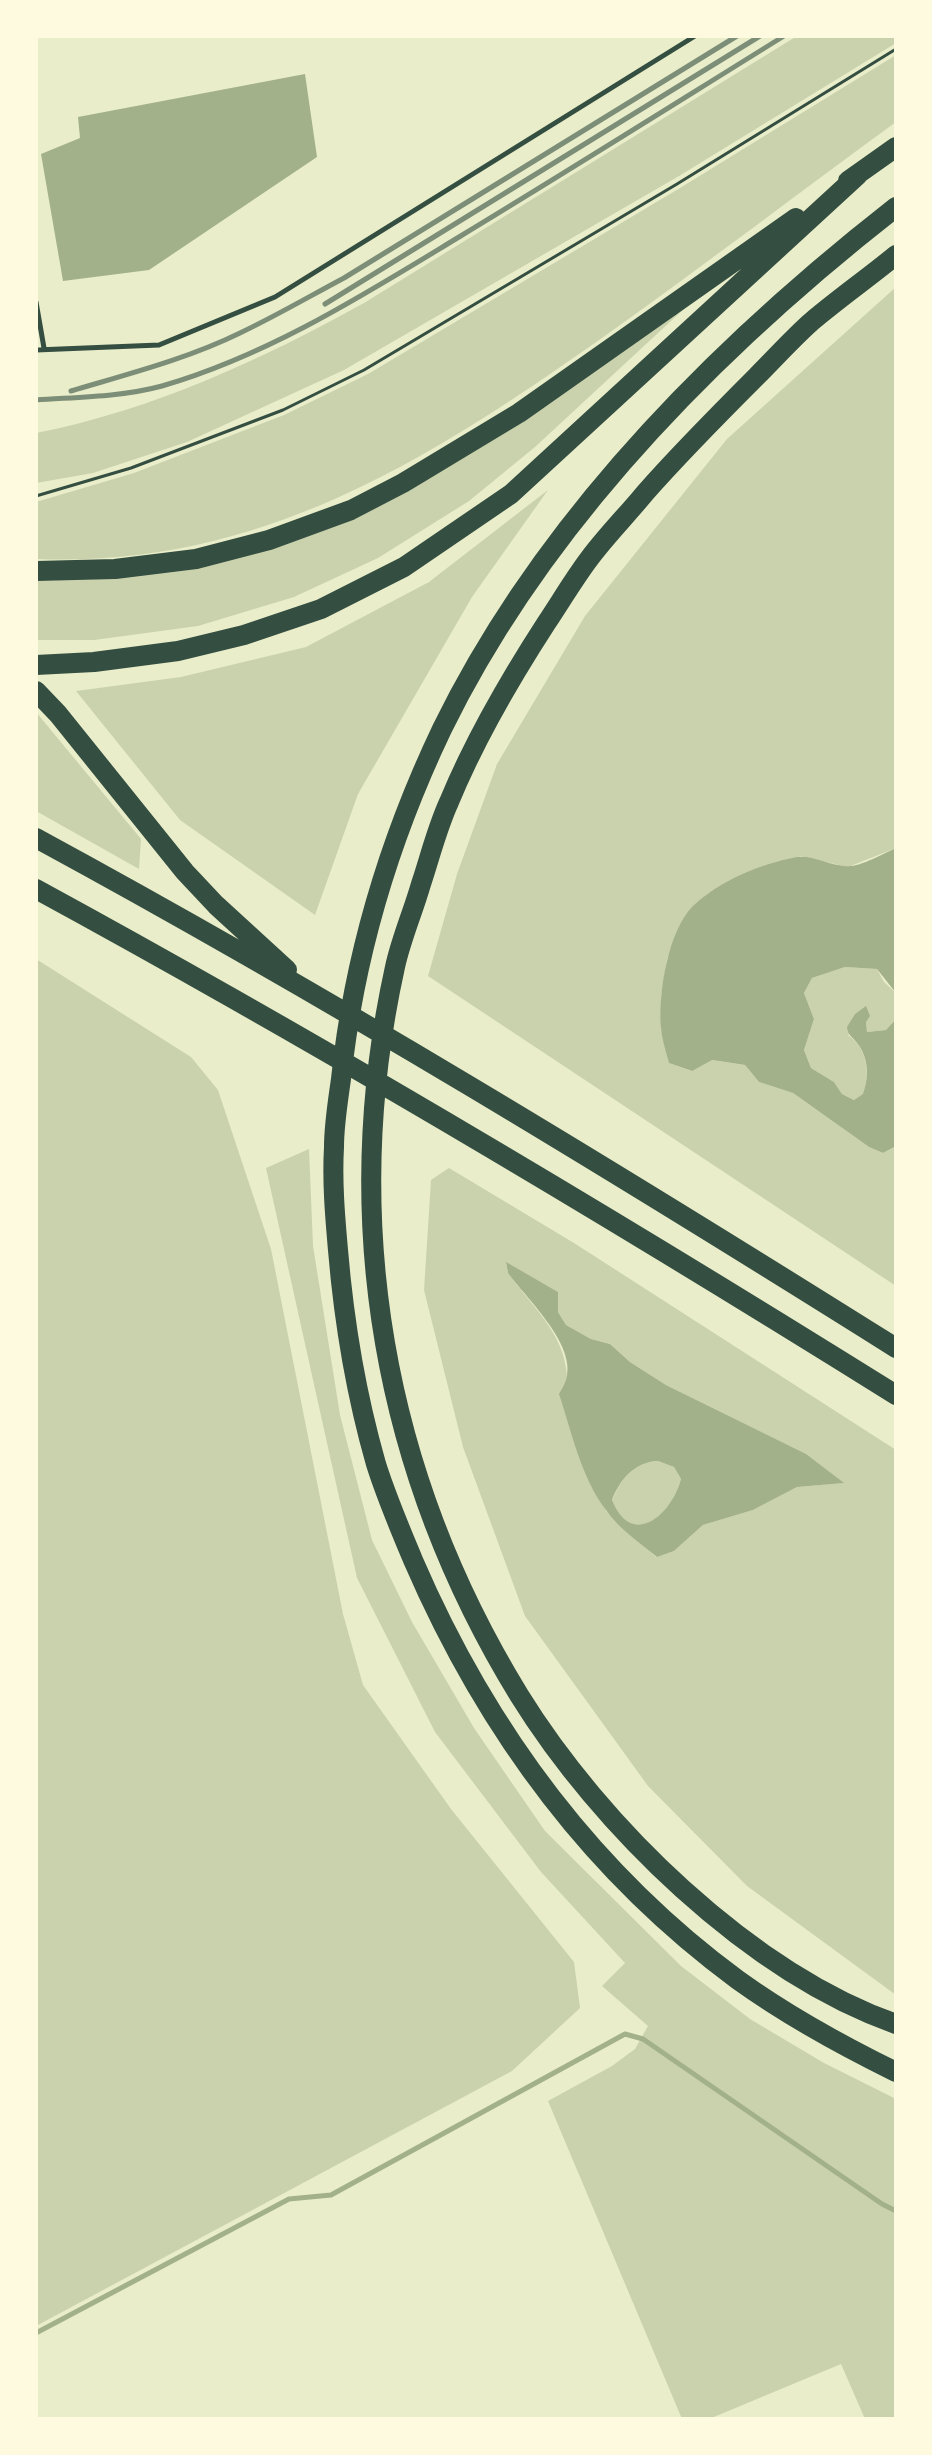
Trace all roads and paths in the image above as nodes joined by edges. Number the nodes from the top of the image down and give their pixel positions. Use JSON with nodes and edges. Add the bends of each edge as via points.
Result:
{"nodes":[{"id":1,"x":695,"y":36,"type":"edge"},
{"id":2,"x":896,"y":49,"type":"edge"},
{"id":3,"x":896,"y":147,"type":"edge"},
{"id":4,"x":858,"y":175,"type":"junction"},
{"id":5,"x":896,"y":207,"type":"edge"},
{"id":6,"x":896,"y":255,"type":"edge"},
{"id":7,"x":36,"y":302,"type":"edge"},
{"id":8,"x":44,"y":348,"type":"junction"},
{"id":9,"x":36,"y":350,"type":"edge"},
{"id":10,"x":36,"y":496,"type":"edge"},
{"id":11,"x":36,"y":571,"type":"edge"},
{"id":12,"x":36,"y":665,"type":"edge"},
{"id":13,"x":36,"y":691,"type":"edge"},
{"id":14,"x":36,"y":838,"type":"edge"},
{"id":15,"x":36,"y":889,"type":"edge"},
{"id":16,"x":317,"y":996,"type":"junction"},
{"id":17,"x":896,"y":1348,"type":"edge"},
{"id":18,"x":896,"y":1395,"type":"edge"},
{"id":19,"x":896,"y":2024,"type":"edge"},
{"id":20,"x":896,"y":2072,"type":"edge"}],
"edges":[{"from":1,"to":8,"type":"lane","via":[[275,297],[159,345]]},
{"from":2,"to":10,"type":"path","via":[[364,370],[283,410],[131,468]]},
{"from":3,"to":4,"type":"highway"},
{"from":4,"to":11,"type":"highway","via":[[519,413],[351,510],[196,559]]},
{"from":4,"to":12,"type":"highway","via":[[511,494],[404,567],[321,609],[244,635],[178,651]]},
{"from":5,"to":20,"type":"highway","via":[[784,300],[656,426],[546,558],[475,666],[443,726],[386,865],[363,943],[344,1043],[333,1146],[345,1313],[377,1466],[435,1609],[475,1687],[541,1785],[599,1854],[697,1947],[786,2012]]},
{"from":6,"to":19,"type":"highway","via":[[808,324],[682,451],[589,558],[508,683],[447,804],[396,963],[380,1053],[370,1169],[378,1300],[409,1453],[462,1590],[517,1691],[569,1767],[677,1882],[808,1984]]},
{"from":7,"to":8,"type":"lane"},
{"from":8,"to":9,"type":"lane"},
{"from":13,"to":16,"type":"highway","via":[[185,872]]},
{"from":14,"to":16,"type":"highway"},
{"from":15,"to":18,"type":"highway","via":[[413,1103]]},
{"from":16,"to":17,"type":"highway"}]}
